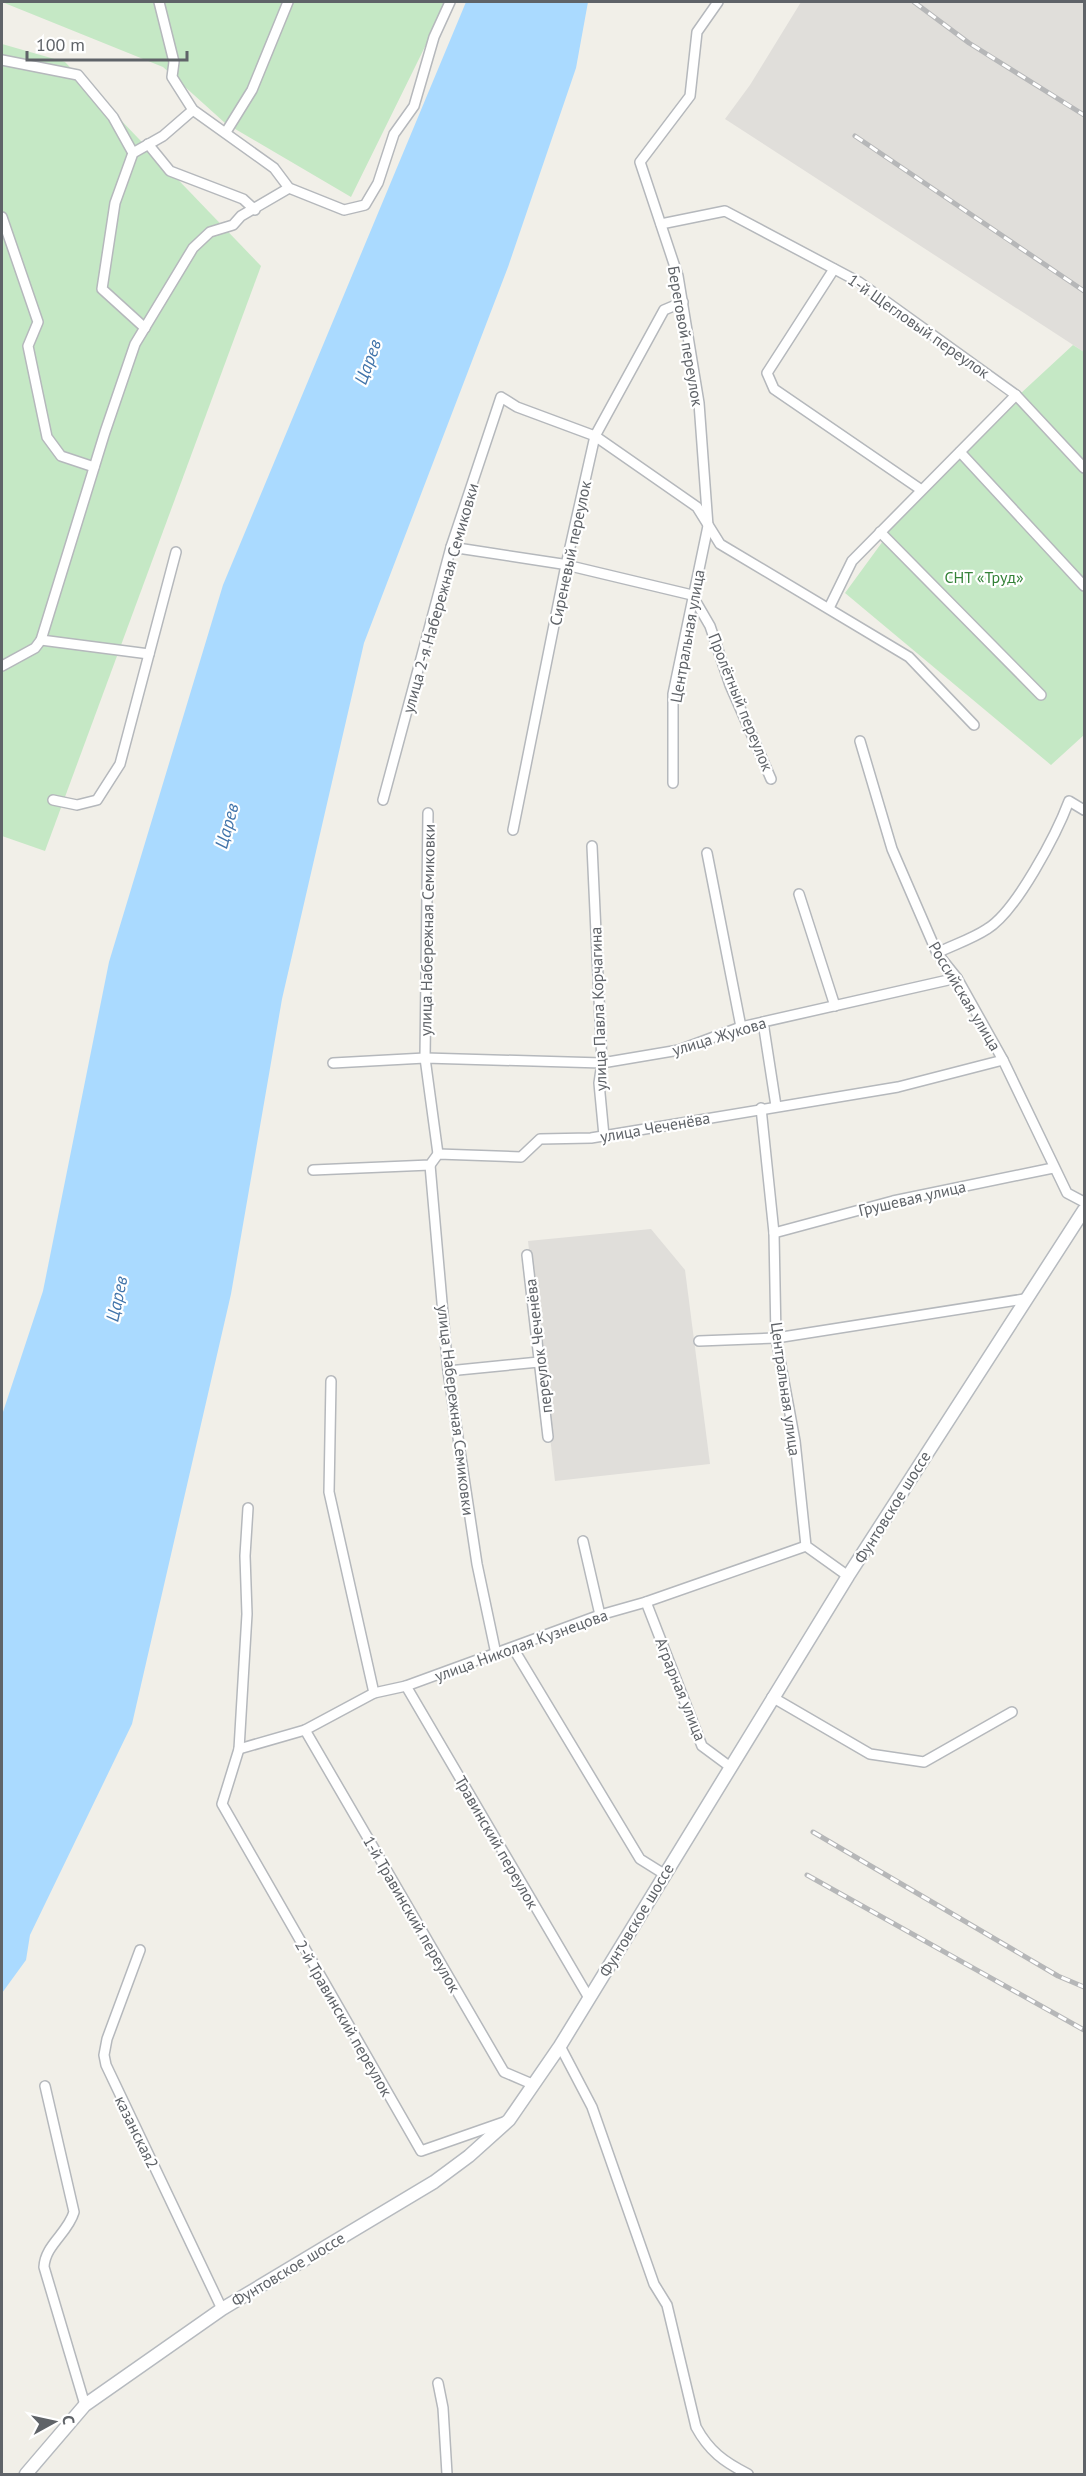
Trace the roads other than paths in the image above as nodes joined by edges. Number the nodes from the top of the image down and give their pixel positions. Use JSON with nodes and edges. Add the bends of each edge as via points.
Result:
{"nodes":[{"id":1,"x":159,"y":2,"type":"edge"},
{"id":2,"x":288,"y":2,"type":"edge"},
{"id":3,"x":450,"y":2,"type":"edge"},
{"id":4,"x":718,"y":2,"type":"edge"},
{"id":5,"x":2,"y":60,"type":"edge"},
{"id":6,"x":193,"y":110,"type":"junction"},
{"id":7,"x":226,"y":132,"type":"junction"},
{"id":8,"x":148,"y":144,"type":"junction"},
{"id":9,"x":133,"y":153,"type":"junction"},
{"id":10,"x":290,"y":188,"type":"junction"},
{"id":11,"x":255,"y":210,"type":"junction"},
{"id":12,"x":2,"y":217,"type":"edge"},
{"id":13,"x":661,"y":224,"type":"junction"},
{"id":14,"x":834,"y":269,"type":"junction"},
{"id":15,"x":682,"y":302,"type":"junction"},
{"id":16,"x":145,"y":328,"type":"junction"},
{"id":17,"x":1016,"y":395,"type":"junction"},
{"id":18,"x":595,"y":436,"type":"junction"},
{"id":19,"x":960,"y":452,"type":"junction"},
{"id":20,"x":94,"y":467,"type":"junction"},
{"id":21,"x":1084,"y":468,"type":"edge"},
{"id":22,"x":920,"y":489,"type":"junction"},
{"id":23,"x":708,"y":525,"type":"junction"},
{"id":24,"x":880,"y":532,"type":"junction"},
{"id":25,"x":451,"y":547,"type":"junction"},
{"id":26,"x":176,"y":552,"type":"dead end"},
{"id":27,"x":566,"y":565,"type":"junction"},
{"id":28,"x":1084,"y":586,"type":"edge"},
{"id":29,"x":692,"y":595,"type":"junction"},
{"id":30,"x":829,"y":608,"type":"junction"},
{"id":31,"x":41,"y":640,"type":"junction"},
{"id":32,"x":149,"y":654,"type":"junction"},
{"id":33,"x":2,"y":666,"type":"edge"},
{"id":34,"x":1041,"y":696,"type":"dead end"},
{"id":35,"x":974,"y":725,"type":"dead end"},
{"id":36,"x":860,"y":741,"type":"dead end"},
{"id":37,"x":771,"y":778,"type":"dead end"},
{"id":38,"x":673,"y":783,"type":"dead end"},
{"id":39,"x":52,"y":800,"type":"dead end"},
{"id":40,"x":383,"y":800,"type":"dead end"},
{"id":41,"x":1084,"y":810,"type":"edge"},
{"id":42,"x":428,"y":813,"type":"dead end"},
{"id":43,"x":513,"y":830,"type":"dead end"},
{"id":44,"x":592,"y":846,"type":"dead end"},
{"id":45,"x":707,"y":854,"type":"dead end"},
{"id":46,"x":799,"y":894,"type":"dead end"},
{"id":47,"x":937,"y":953,"type":"junction"},
{"id":48,"x":957,"y":978,"type":"junction"},
{"id":49,"x":835,"y":1006,"type":"junction"},
{"id":50,"x":763,"y":1022,"type":"junction"},
{"id":51,"x":741,"y":1027,"type":"junction"},
{"id":52,"x":425,"y":1058,"type":"junction"},
{"id":53,"x":1003,"y":1060,"type":"junction"},
{"id":54,"x":333,"y":1063,"type":"dead end"},
{"id":55,"x":602,"y":1063,"type":"junction"},
{"id":56,"x":776,"y":1106,"type":"junction"},
{"id":57,"x":761,"y":1108,"type":"junction"},
{"id":58,"x":604,"y":1136,"type":"junction"},
{"id":59,"x":438,"y":1154,"type":"junction"},
{"id":60,"x":430,"y":1165,"type":"junction"},
{"id":61,"x":1053,"y":1168,"type":"junction"},
{"id":62,"x":313,"y":1170,"type":"dead end"},
{"id":63,"x":1084,"y":1202,"type":"edge"},
{"id":64,"x":1084,"y":1210,"type":"edge"},
{"id":65,"x":774,"y":1233,"type":"junction"},
{"id":66,"x":527,"y":1255,"type":"dead end"},
{"id":67,"x":1024,"y":1299,"type":"junction"},
{"id":68,"x":776,"y":1338,"type":"junction"},
{"id":69,"x":699,"y":1341,"type":"dead end"},
{"id":70,"x":539,"y":1362,"type":"junction"},
{"id":71,"x":448,"y":1371,"type":"junction"},
{"id":72,"x":331,"y":1381,"type":"dead end"},
{"id":73,"x":548,"y":1437,"type":"dead end"},
{"id":74,"x":248,"y":1508,"type":"dead end"},
{"id":75,"x":583,"y":1541,"type":"dead end"},
{"id":76,"x":806,"y":1546,"type":"junction"},
{"id":77,"x":848,"y":1576,"type":"junction"},
{"id":78,"x":646,"y":1602,"type":"junction"},
{"id":79,"x":600,"y":1615,"type":"junction"},
{"id":80,"x":513,"y":1648,"type":"junction"},
{"id":81,"x":496,"y":1654,"type":"junction"},
{"id":82,"x":406,"y":1686,"type":"junction"},
{"id":83,"x":374,"y":1693,"type":"junction"},
{"id":84,"x":772,"y":1697,"type":"junction"},
{"id":85,"x":1012,"y":1712,"type":"dead end"},
{"id":86,"x":305,"y":1730,"type":"junction"},
{"id":87,"x":239,"y":1749,"type":"junction"},
{"id":88,"x":729,"y":1766,"type":"junction"},
{"id":89,"x":664,"y":1874,"type":"junction"},
{"id":90,"x":140,"y":1950,"type":"dead end"},
{"id":91,"x":589,"y":1998,"type":"junction"},
{"id":92,"x":560,"y":2046,"type":"junction"},
{"id":93,"x":532,"y":2084,"type":"junction"},
{"id":94,"x":45,"y":2086,"type":"dead end"},
{"id":95,"x":509,"y":2120,"type":"junction"},
{"id":96,"x":222,"y":2309,"type":"junction"},
{"id":97,"x":438,"y":2383,"type":"dead end"},
{"id":98,"x":85,"y":2405,"type":"junction"},
{"id":99,"x":26,"y":2475,"type":"edge"},
{"id":100,"x":447,"y":2475,"type":"edge"},
{"id":101,"x":748,"y":2475,"type":"edge"}],
"edges":[{"from":1,"to":6,"type":"street","via":[[174,62],[172,77]]},
{"from":2,"to":7,"type":"street","via":[[252,90]]},
{"from":3,"to":10,"type":"street","via":[[434,37],[414,106],[394,134],[378,183],[365,205],[344,210]]},
{"from":4,"to":13,"type":"street","name":"Береговой переулок","via":[[696,32],[690,96],[640,162]]},
{"from":5,"to":9,"type":"street","via":[[78,75],[112,117]]},
{"from":6,"to":7,"type":"street"},
{"from":6,"to":8,"type":"street"},
{"from":7,"to":10,"type":"street","via":[[274,168]]},
{"from":8,"to":9,"type":"street"},
{"from":8,"to":11,"type":"street","via":[[170,171],[243,199]]},
{"from":9,"to":16,"type":"street","via":[[115,203],[102,289]]},
{"from":10,"to":11,"type":"street"},
{"from":11,"to":16,"type":"street","via":[[233,225],[210,232],[193,248]]},
{"from":12,"to":20,"type":"street","via":[[38,322],[28,346],[47,436],[61,456]]},
{"from":13,"to":14,"type":"street","name":"1-й Щегловый переулок","via":[[725,211]]},
{"from":13,"to":15,"type":"street","name":"Береговой переулок"},
{"from":14,"to":17,"type":"street","name":"1-й Щегловый переулок"},
{"from":14,"to":22,"type":"street","via":[[766,373],[774,389]]},
{"from":15,"to":18,"type":"street","name":"Сиреневый переулок","via":[[664,310]]},
{"from":15,"to":23,"type":"street","name":"Береговой переулок","via":[[699,403]]},
{"from":16,"to":20,"type":"street","via":[[135,344]]},
{"from":17,"to":19,"type":"street"},
{"from":17,"to":21,"type":"street","name":"1-й Щегловый переулок"},
{"from":18,"to":23,"type":"street","via":[[698,507]]},
{"from":18,"to":25,"type":"street","name":"улица 2-я Набережная Семиковки","via":[[517,407],[501,397]]},
{"from":18,"to":27,"type":"street","name":"Сиреневый переулок"},
{"from":19,"to":22,"type":"street"},
{"from":19,"to":28,"type":"street"},
{"from":20,"to":31,"type":"street"},
{"from":22,"to":24,"type":"street"},
{"from":23,"to":29,"type":"street","name":"Центральная улица"},
{"from":23,"to":30,"type":"street","via":[[720,544]]},
{"from":24,"to":30,"type":"street","via":[[852,561]]},
{"from":24,"to":34,"type":"street"},
{"from":25,"to":27,"type":"street"},
{"from":25,"to":40,"type":"street","name":"улица 2-я Набережная Семиковки"},
{"from":26,"to":32,"type":"street"},
{"from":27,"to":29,"type":"street"},
{"from":27,"to":43,"type":"street","name":"Сиреневый переулок"},
{"from":29,"to":37,"type":"street","name":"Пролётный переулок","via":[[710,626],[730,685]]},
{"from":29,"to":38,"type":"street","name":"Центральная улица","via":[[674,694]]},
{"from":30,"to":35,"type":"street","via":[[909,657]]},
{"from":31,"to":32,"type":"street"},
{"from":31,"to":33,"type":"street","via":[[35,648]]},
{"from":32,"to":39,"type":"street","via":[[120,764],[97,800],[77,805]]},
{"from":36,"to":47,"type":"street","name":"Российская улица","via":[[892,849]]},
{"from":41,"to":47,"type":"street","via":[[1069,801],[1057,832],[1019,893],[989,928]]},
{"from":42,"to":52,"type":"street","name":"улица Набережная Семиковки"},
{"from":44,"to":55,"type":"street","name":"улица Павла Корчагина"},
{"from":45,"to":51,"type":"street"},
{"from":46,"to":49,"type":"street"},
{"from":47,"to":48,"type":"street","name":"Российская улица"},
{"from":48,"to":49,"type":"street","name":"улица Жукова"},
{"from":48,"to":53,"type":"street","name":"Российская улица"},
{"from":49,"to":50,"type":"street","name":"улица Жукова"},
{"from":50,"to":51,"type":"street","name":"улица Жукова"},
{"from":50,"to":56,"type":"street"},
{"from":51,"to":55,"type":"street","name":"улица Жукова","via":[[679,1050]]},
{"from":52,"to":54,"type":"street","name":"улица Жукова"},
{"from":52,"to":55,"type":"street","name":"улица Жукова"},
{"from":52,"to":59,"type":"street","name":"улица Набережная Семиковки"},
{"from":53,"to":56,"type":"street","name":"улица Чеченёва","via":[[898,1087]]},
{"from":53,"to":61,"type":"street","name":"Российская улица"},
{"from":55,"to":58,"type":"street","name":"улица Павла Корчагина","via":[[599,1083]]},
{"from":56,"to":57,"type":"street","name":"улица Чеченёва"},
{"from":57,"to":58,"type":"street","name":"улица Чеченёва"},
{"from":57,"to":65,"type":"street","name":"Центральная улица"},
{"from":58,"to":59,"type":"street","name":"улица Чеченёва","via":[[540,1139],[521,1156]]},
{"from":59,"to":60,"type":"street"},
{"from":60,"to":62,"type":"street"},
{"from":60,"to":71,"type":"street","name":"улица Набережная Семиковки"},
{"from":61,"to":63,"type":"street","name":"Российская улица","via":[[1067,1193]]},
{"from":61,"to":65,"type":"street","name":"Грушевая улица","via":[[893,1201]]},
{"from":64,"to":67,"type":"street","name":"Фунтовское шоссе"},
{"from":65,"to":68,"type":"street","name":"Центральная улица"},
{"from":66,"to":70,"type":"street","name":"переулок Чеченёва"},
{"from":67,"to":68,"type":"street"},
{"from":67,"to":77,"type":"street","name":"Фунтовское шоссе"},
{"from":68,"to":69,"type":"street"},
{"from":68,"to":76,"type":"street","name":"Центральная улица","via":[[795,1442]]},
{"from":70,"to":71,"type":"street"},
{"from":70,"to":73,"type":"street","name":"переулок Чеченёва"},
{"from":71,"to":81,"type":"street","name":"улица Набережная Семиковки","via":[[477,1564]]},
{"from":72,"to":83,"type":"street","via":[[329,1492]]},
{"from":74,"to":87,"type":"street"},
{"from":75,"to":79,"type":"street"},
{"from":76,"to":77,"type":"street"},
{"from":76,"to":78,"type":"street","name":"улица Николая Кузнецова"},
{"from":77,"to":84,"type":"street","name":"Фунтовское шоссе"},
{"from":78,"to":79,"type":"street","name":"улица Николая Кузнецова"},
{"from":78,"to":88,"type":"street","name":"Аграрная улица","via":[[702,1746]]},
{"from":79,"to":80,"type":"street","name":"улица Николая Кузнецова"},
{"from":80,"to":81,"type":"street","name":"улица Николая Кузнецова"},
{"from":80,"to":89,"type":"street","via":[[640,1859]]},
{"from":81,"to":82,"type":"street","name":"улица Николая Кузнецова"},
{"from":82,"to":83,"type":"street","name":"улица Николая Кузнецова"},
{"from":82,"to":91,"type":"street","name":"Травинский переулок"},
{"from":83,"to":86,"type":"street","name":"улица Николая Кузнецова"},
{"from":84,"to":85,"type":"street","via":[[870,1754],[924,1762]]},
{"from":84,"to":88,"type":"street","name":"Фунтовское шоссе"},
{"from":86,"to":87,"type":"street","name":"улица Николая Кузнецова"},
{"from":86,"to":93,"type":"street","name":"1-й Травинский переулок","via":[[504,2072]]},
{"from":87,"to":95,"type":"street","name":"2-й Травинский переулок","via":[[222,1804],[421,2151]]},
{"from":88,"to":89,"type":"street","name":"Фунтовское шоссе"},
{"from":89,"to":91,"type":"street","name":"Фунтовское шоссе"},
{"from":90,"to":96,"type":"street","name":"казанская2","via":[[107,2039],[106,2065]]},
{"from":91,"to":92,"type":"street","name":"Фунтовское шоссе"},
{"from":92,"to":93,"type":"street","name":"Фунтовское шоссе"},
{"from":92,"to":101,"type":"street","via":[[592,2107],[654,2284],[667,2305],[696,2427],[719,2459]]},
{"from":93,"to":95,"type":"street","name":"Фунтовское шоссе"},
{"from":94,"to":98,"type":"street","via":[[74,2212],[46,2255],[44,2267]]},
{"from":95,"to":96,"type":"street","name":"Фунтовское шоссе","via":[[434,2182]]},
{"from":96,"to":98,"type":"street","name":"Фунтовское шоссе"},
{"from":97,"to":100,"type":"street"},
{"from":98,"to":99,"type":"street","name":"Фунтовское шоссе"}]}
